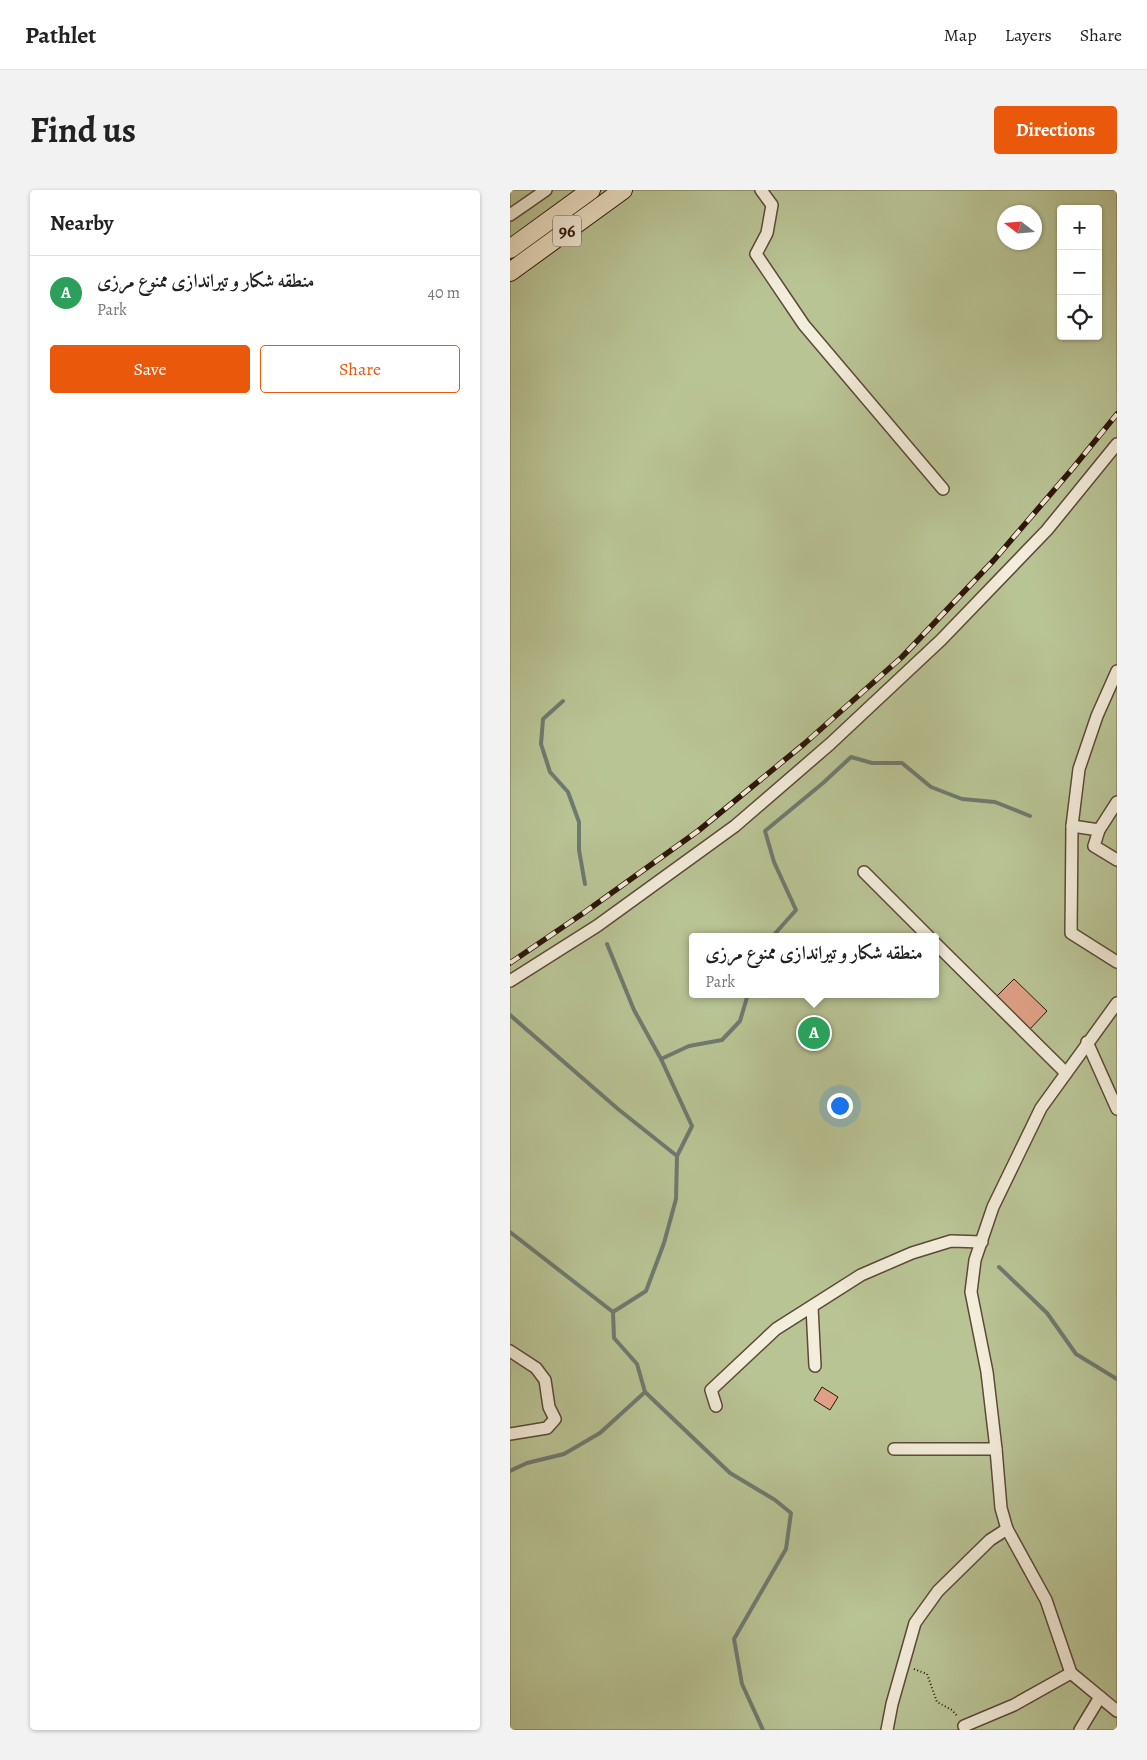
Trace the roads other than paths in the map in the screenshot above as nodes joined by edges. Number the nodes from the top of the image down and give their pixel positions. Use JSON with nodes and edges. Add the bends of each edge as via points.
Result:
{"nodes":[{"id":1,"x":546,"y":190,"type":"edge"},
{"id":2,"x":591,"y":190,"type":"edge"},
{"id":3,"x":623,"y":190,"type":"edge"},
{"id":4,"x":762,"y":190,"type":"edge"},
{"id":5,"x":510,"y":215,"type":"edge"},
{"id":6,"x":510,"y":249,"type":"edge"},
{"id":7,"x":510,"y":272,"type":"edge"},
{"id":8,"x":1117,"y":444,"type":"edge"},
{"id":9,"x":944,"y":489,"type":"dead end"},
{"id":10,"x":1117,"y":671,"type":"edge"},
{"id":11,"x":1117,"y":802,"type":"edge"},
{"id":12,"x":1072,"y":826,"type":"junction"},
{"id":13,"x":1099,"y":830,"type":"junction"},
{"id":14,"x":1117,"y":860,"type":"edge"},
{"id":15,"x":864,"y":872,"type":"dead end"},
{"id":16,"x":925,"y":933,"type":"edge"},
{"id":17,"x":939,"y":947,"type":"edge"},
{"id":18,"x":1117,"y":962,"type":"edge"},
{"id":19,"x":510,"y":981,"type":"edge"},
{"id":20,"x":1117,"y":1002,"type":"edge"},
{"id":21,"x":1088,"y":1042,"type":"junction"},
{"id":22,"x":1066,"y":1072,"type":"junction"},
{"id":23,"x":1117,"y":1109,"type":"edge"},
{"id":24,"x":982,"y":1242,"type":"junction"},
{"id":25,"x":812,"y":1307,"type":"junction"},
{"id":26,"x":510,"y":1351,"type":"edge"},
{"id":27,"x":816,"y":1366,"type":"dead end"},
{"id":28,"x":716,"y":1406,"type":"dead end"},
{"id":29,"x":510,"y":1434,"type":"edge"},
{"id":30,"x":894,"y":1449,"type":"dead end"},
{"id":31,"x":996,"y":1449,"type":"junction"},
{"id":32,"x":1007,"y":1530,"type":"junction"},
{"id":33,"x":1071,"y":1673,"type":"junction"},
{"id":34,"x":1100,"y":1697,"type":"junction"},
{"id":35,"x":1117,"y":1711,"type":"edge"},
{"id":36,"x":964,"y":1726,"type":"road end"},
{"id":37,"x":887,"y":1730,"type":"edge"},
{"id":38,"x":1080,"y":1730,"type":"edge"}],
"edges":[{"from":1,"to":5,"type":"street","number":"96"},
{"from":2,"to":6,"type":"highway","number":"96"},
{"from":3,"to":7,"type":"highway","number":"96"},
{"from":4,"to":9,"type":"street","via":[[772,205],[767,233],[756,254],[804,325]]},
{"from":8,"to":19,"type":"street","via":[[1047,530],[941,640],[830,744],[735,826],[597,926]]},
{"from":10,"to":12,"type":"street","via":[[1079,769]]},
{"from":11,"to":13,"type":"street"},
{"from":12,"to":13,"type":"street"},
{"from":12,"to":18,"type":"street","via":[[1070,933]]},
{"from":13,"to":14,"type":"street","via":[[1094,846]]},
{"from":15,"to":16,"type":"street"},
{"from":17,"to":22,"type":"street"},
{"from":20,"to":21,"type":"street"},
{"from":21,"to":22,"type":"street"},
{"from":21,"to":23,"type":"street"},
{"from":22,"to":24,"type":"street","via":[[1041,1108],[993,1207]]},
{"from":24,"to":25,"type":"street","via":[[951,1241],[912,1253],[861,1275]]},
{"from":24,"to":31,"type":"street","via":[[975,1260],[971,1292],[987,1372]]},
{"from":25,"to":27,"type":"street"},
{"from":25,"to":28,"type":"street","via":[[776,1329],[711,1390]]},
{"from":26,"to":29,"type":"street","via":[[536,1368],[545,1380],[549,1407],[555,1419],[547,1428]]},
{"from":30,"to":31,"type":"street"},
{"from":31,"to":32,"type":"street","via":[[1001,1508]]},
{"from":32,"to":33,"type":"street","via":[[1046,1600]]},
{"from":32,"to":37,"type":"street","via":[[990,1540],[938,1591],[915,1623]]},
{"from":33,"to":34,"type":"street"},
{"from":33,"to":36,"type":"street","via":[[1014,1705]]},
{"from":34,"to":35,"type":"street"},
{"from":34,"to":38,"type":"street"}]}
